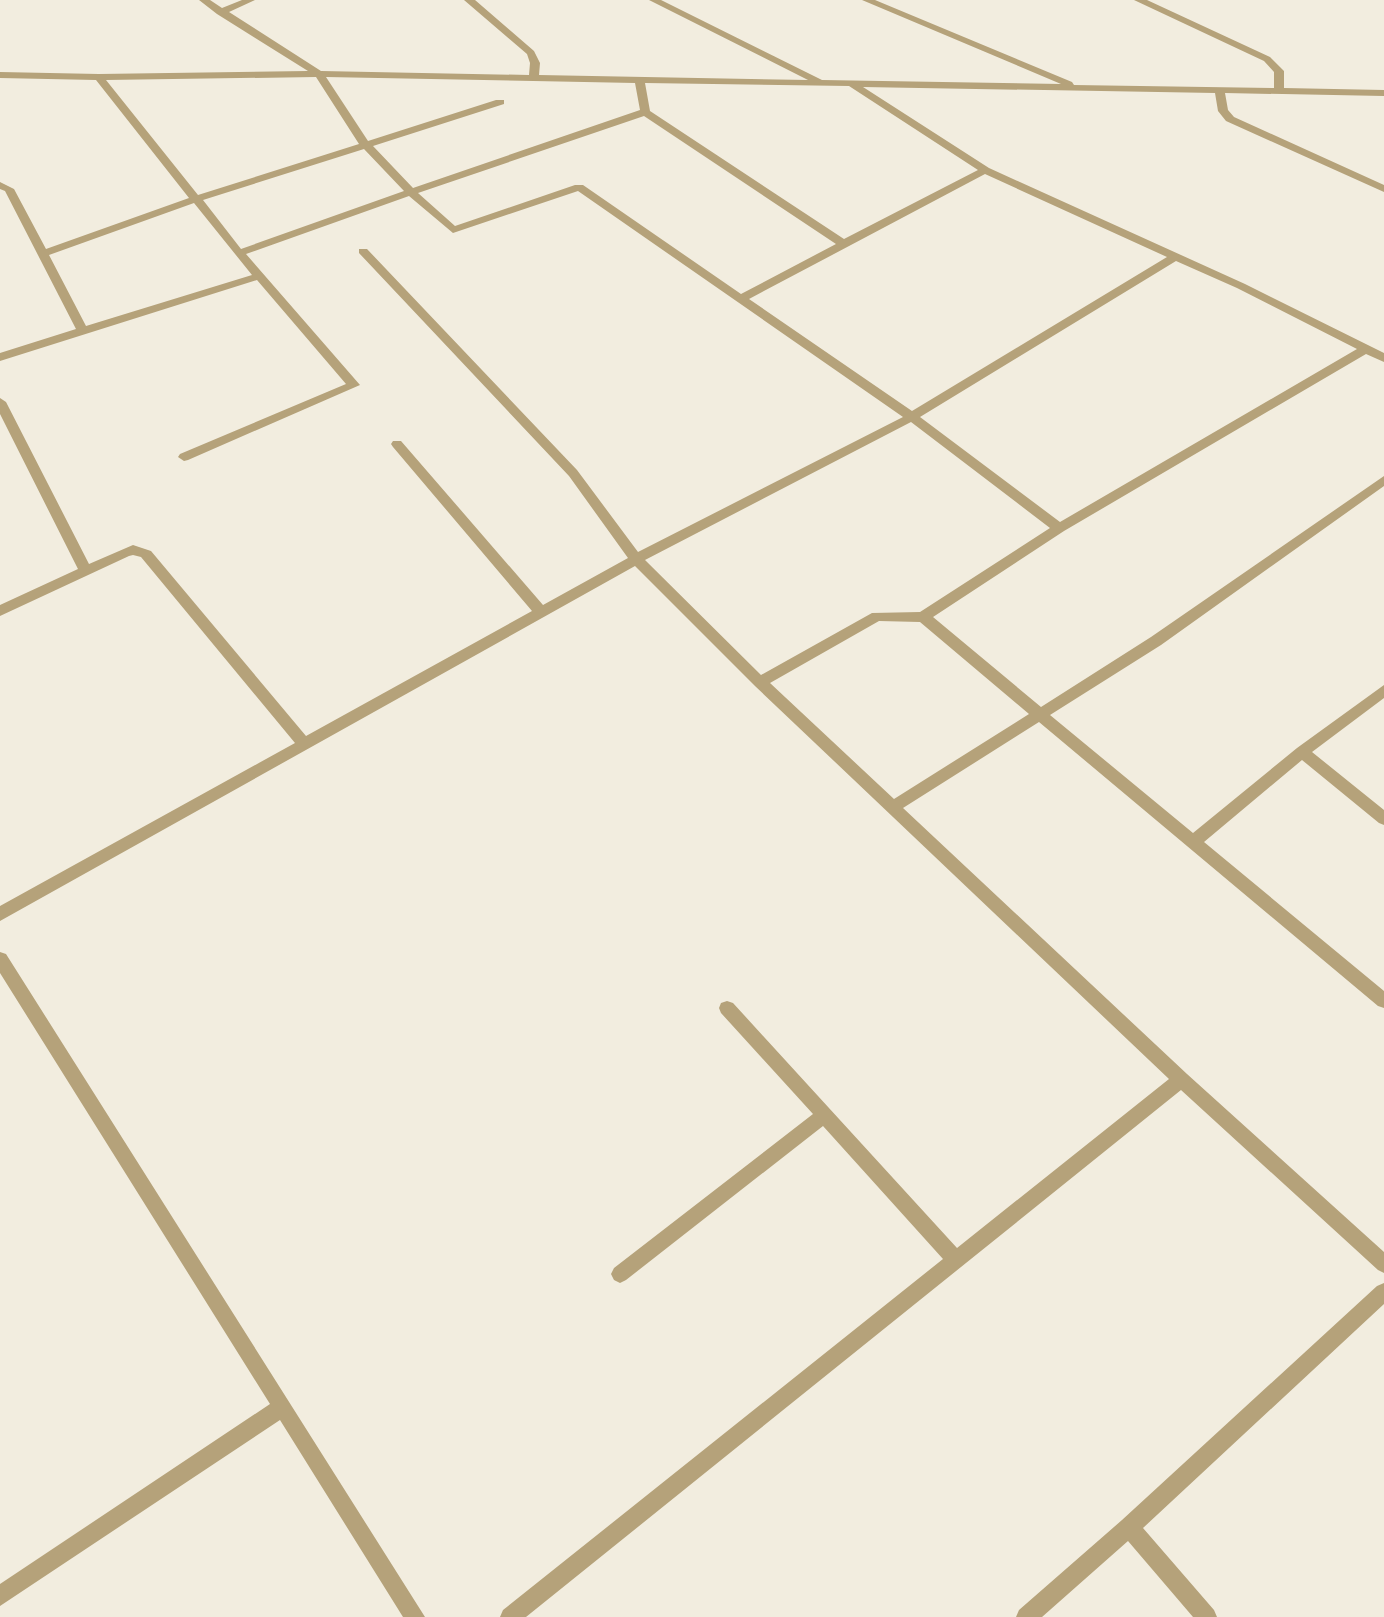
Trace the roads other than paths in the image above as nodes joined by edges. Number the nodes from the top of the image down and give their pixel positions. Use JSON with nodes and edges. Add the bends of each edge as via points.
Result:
{"nodes":[{"id":1,"x":204,"y":0,"type":"edge"},
{"id":2,"x":250,"y":0,"type":"edge"},
{"id":3,"x":469,"y":0,"type":"edge"},
{"id":4,"x":654,"y":0,"type":"edge"},
{"id":5,"x":867,"y":0,"type":"edge"},
{"id":6,"x":1139,"y":0,"type":"edge"},
{"id":7,"x":1157,"y":3,"type":"edge"},
{"id":8,"x":220,"y":12,"type":"junction"},
{"id":9,"x":319,"y":74,"type":"junction"},
{"id":10,"x":0,"y":75,"type":"edge"},
{"id":11,"x":99,"y":77,"type":"junction"},
{"id":12,"x":534,"y":78,"type":"junction"},
{"id":13,"x":640,"y":80,"type":"junction"},
{"id":14,"x":822,"y":83,"type":"junction"},
{"id":15,"x":851,"y":84,"type":"junction"},
{"id":16,"x":1077,"y":88,"type":"junction"},
{"id":17,"x":1220,"y":90,"type":"junction"},
{"id":18,"x":1279,"y":91,"type":"junction"},
{"id":19,"x":1384,"y":93,"type":"edge"},
{"id":20,"x":500,"y":102,"type":"dead end"},
{"id":21,"x":645,"y":112,"type":"junction"},
{"id":22,"x":364,"y":143,"type":"junction"},
{"id":23,"x":986,"y":170,"type":"junction"},
{"id":24,"x":0,"y":186,"type":"edge"},
{"id":25,"x":1384,"y":189,"type":"edge"},
{"id":26,"x":411,"y":192,"type":"junction"},
{"id":27,"x":195,"y":199,"type":"junction"},
{"id":28,"x":844,"y":244,"type":"junction"},
{"id":29,"x":363,"y":251,"type":"dead end"},
{"id":30,"x":239,"y":253,"type":"junction"},
{"id":31,"x":41,"y":254,"type":"junction"},
{"id":32,"x":1176,"y":256,"type":"junction"},
{"id":33,"x":259,"y":276,"type":"junction"},
{"id":34,"x":740,"y":299,"type":"junction"},
{"id":35,"x":83,"y":331,"type":"junction"},
{"id":36,"x":1365,"y":349,"type":"junction"},
{"id":37,"x":0,"y":357,"type":"edge"},
{"id":38,"x":1384,"y":358,"type":"edge"},
{"id":39,"x":0,"y":402,"type":"edge"},
{"id":40,"x":912,"y":417,"type":"junction"},
{"id":41,"x":397,"y":444,"type":"dead end"},
{"id":42,"x":184,"y":457,"type":"dead end"},
{"id":43,"x":1384,"y":480,"type":"edge"},
{"id":44,"x":1059,"y":528,"type":"junction"},
{"id":45,"x":636,"y":559,"type":"junction"},
{"id":46,"x":86,"y":571,"type":"junction"},
{"id":47,"x":0,"y":611,"type":"edge"},
{"id":48,"x":541,"y":612,"type":"junction"},
{"id":49,"x":924,"y":617,"type":"junction"},
{"id":50,"x":760,"y":682,"type":"junction"},
{"id":51,"x":1384,"y":690,"type":"edge"},
{"id":52,"x":1042,"y":715,"type":"junction"},
{"id":53,"x":304,"y":744,"type":"junction"},
{"id":54,"x":1302,"y":752,"type":"junction"},
{"id":55,"x":893,"y":807,"type":"junction"},
{"id":56,"x":1384,"y":819,"type":"edge"},
{"id":57,"x":1195,"y":841,"type":"junction"},
{"id":58,"x":0,"y":914,"type":"edge"},
{"id":59,"x":0,"y":959,"type":"edge"},
{"id":60,"x":1384,"y":1001,"type":"edge"},
{"id":61,"x":727,"y":1008,"type":"dead end"},
{"id":62,"x":1181,"y":1079,"type":"junction"},
{"id":63,"x":825,"y":1115,"type":"junction"},
{"id":64,"x":956,"y":1260,"type":"junction"},
{"id":65,"x":1384,"y":1264,"type":"edge"},
{"id":66,"x":620,"y":1274,"type":"dead end"},
{"id":67,"x":1384,"y":1293,"type":"edge"},
{"id":68,"x":282,"y":1407,"type":"junction"},
{"id":69,"x":1129,"y":1527,"type":"junction"},
{"id":70,"x":0,"y":1596,"type":"edge"},
{"id":71,"x":415,"y":1617,"type":"edge"},
{"id":72,"x":510,"y":1617,"type":"edge"},
{"id":73,"x":1026,"y":1617,"type":"edge"},
{"id":74,"x":1207,"y":1617,"type":"edge"}],
"edges":[{"from":1,"to":8,"type":"street"},
{"from":2,"to":8,"type":"street"},
{"from":3,"to":12,"type":"street","via":[[531,53]]},
{"from":4,"to":14,"type":"street"},
{"from":5,"to":16,"type":"street"},
{"from":6,"to":7,"type":"street"},
{"from":7,"to":18,"type":"street","via":[[1267,59],[1280,70]]},
{"from":8,"to":9,"type":"street"},
{"from":9,"to":11,"type":"street"},
{"from":9,"to":12,"type":"street"},
{"from":9,"to":22,"type":"street"},
{"from":10,"to":11,"type":"street"},
{"from":11,"to":27,"type":"street"},
{"from":12,"to":13,"type":"street"},
{"from":13,"to":14,"type":"street"},
{"from":13,"to":21,"type":"street"},
{"from":14,"to":15,"type":"street"},
{"from":15,"to":16,"type":"street"},
{"from":15,"to":23,"type":"street"},
{"from":16,"to":17,"type":"street"},
{"from":17,"to":18,"type":"street"},
{"from":17,"to":25,"type":"street","via":[[1223,111],[1230,118]]},
{"from":18,"to":19,"type":"street"},
{"from":20,"to":22,"type":"street"},
{"from":21,"to":26,"type":"street"},
{"from":21,"to":28,"type":"street"},
{"from":22,"to":26,"type":"street"},
{"from":22,"to":27,"type":"street"},
{"from":23,"to":28,"type":"street"},
{"from":23,"to":32,"type":"street"},
{"from":24,"to":31,"type":"street","via":[[9,189]]},
{"from":26,"to":30,"type":"street"},
{"from":26,"to":34,"type":"street","via":[[453,230],[579,187]]},
{"from":27,"to":30,"type":"street"},
{"from":27,"to":31,"type":"street"},
{"from":28,"to":34,"type":"street"},
{"from":29,"to":45,"type":"street","via":[[573,473]]},
{"from":30,"to":33,"type":"street"},
{"from":31,"to":35,"type":"street"},
{"from":32,"to":36,"type":"street"},
{"from":32,"to":40,"type":"street"},
{"from":33,"to":35,"type":"street"},
{"from":33,"to":42,"type":"street","via":[[354,385]]},
{"from":34,"to":40,"type":"street"},
{"from":35,"to":37,"type":"street"},
{"from":36,"to":38,"type":"street"},
{"from":36,"to":44,"type":"street"},
{"from":39,"to":46,"type":"street"},
{"from":40,"to":44,"type":"street"},
{"from":40,"to":45,"type":"street"},
{"from":41,"to":48,"type":"street"},
{"from":43,"to":52,"type":"street","via":[[1156,641]]},
{"from":44,"to":49,"type":"street"},
{"from":45,"to":48,"type":"street"},
{"from":45,"to":50,"type":"street"},
{"from":46,"to":47,"type":"street"},
{"from":46,"to":53,"type":"street","via":[[133,550],[146,554]]},
{"from":48,"to":53,"type":"street"},
{"from":49,"to":50,"type":"street","via":[[877,616]]},
{"from":49,"to":52,"type":"street"},
{"from":50,"to":55,"type":"street"},
{"from":51,"to":54,"type":"street"},
{"from":52,"to":55,"type":"street"},
{"from":52,"to":57,"type":"street"},
{"from":53,"to":58,"type":"street"},
{"from":54,"to":56,"type":"street"},
{"from":54,"to":57,"type":"street"},
{"from":55,"to":62,"type":"street"},
{"from":57,"to":60,"type":"street"},
{"from":59,"to":68,"type":"street"},
{"from":61,"to":63,"type":"street"},
{"from":62,"to":64,"type":"street"},
{"from":62,"to":65,"type":"street"},
{"from":63,"to":64,"type":"street"},
{"from":63,"to":66,"type":"street"},
{"from":64,"to":72,"type":"street"},
{"from":67,"to":69,"type":"street"},
{"from":68,"to":70,"type":"street"},
{"from":68,"to":71,"type":"street"},
{"from":69,"to":73,"type":"street"},
{"from":69,"to":74,"type":"street"}]}
